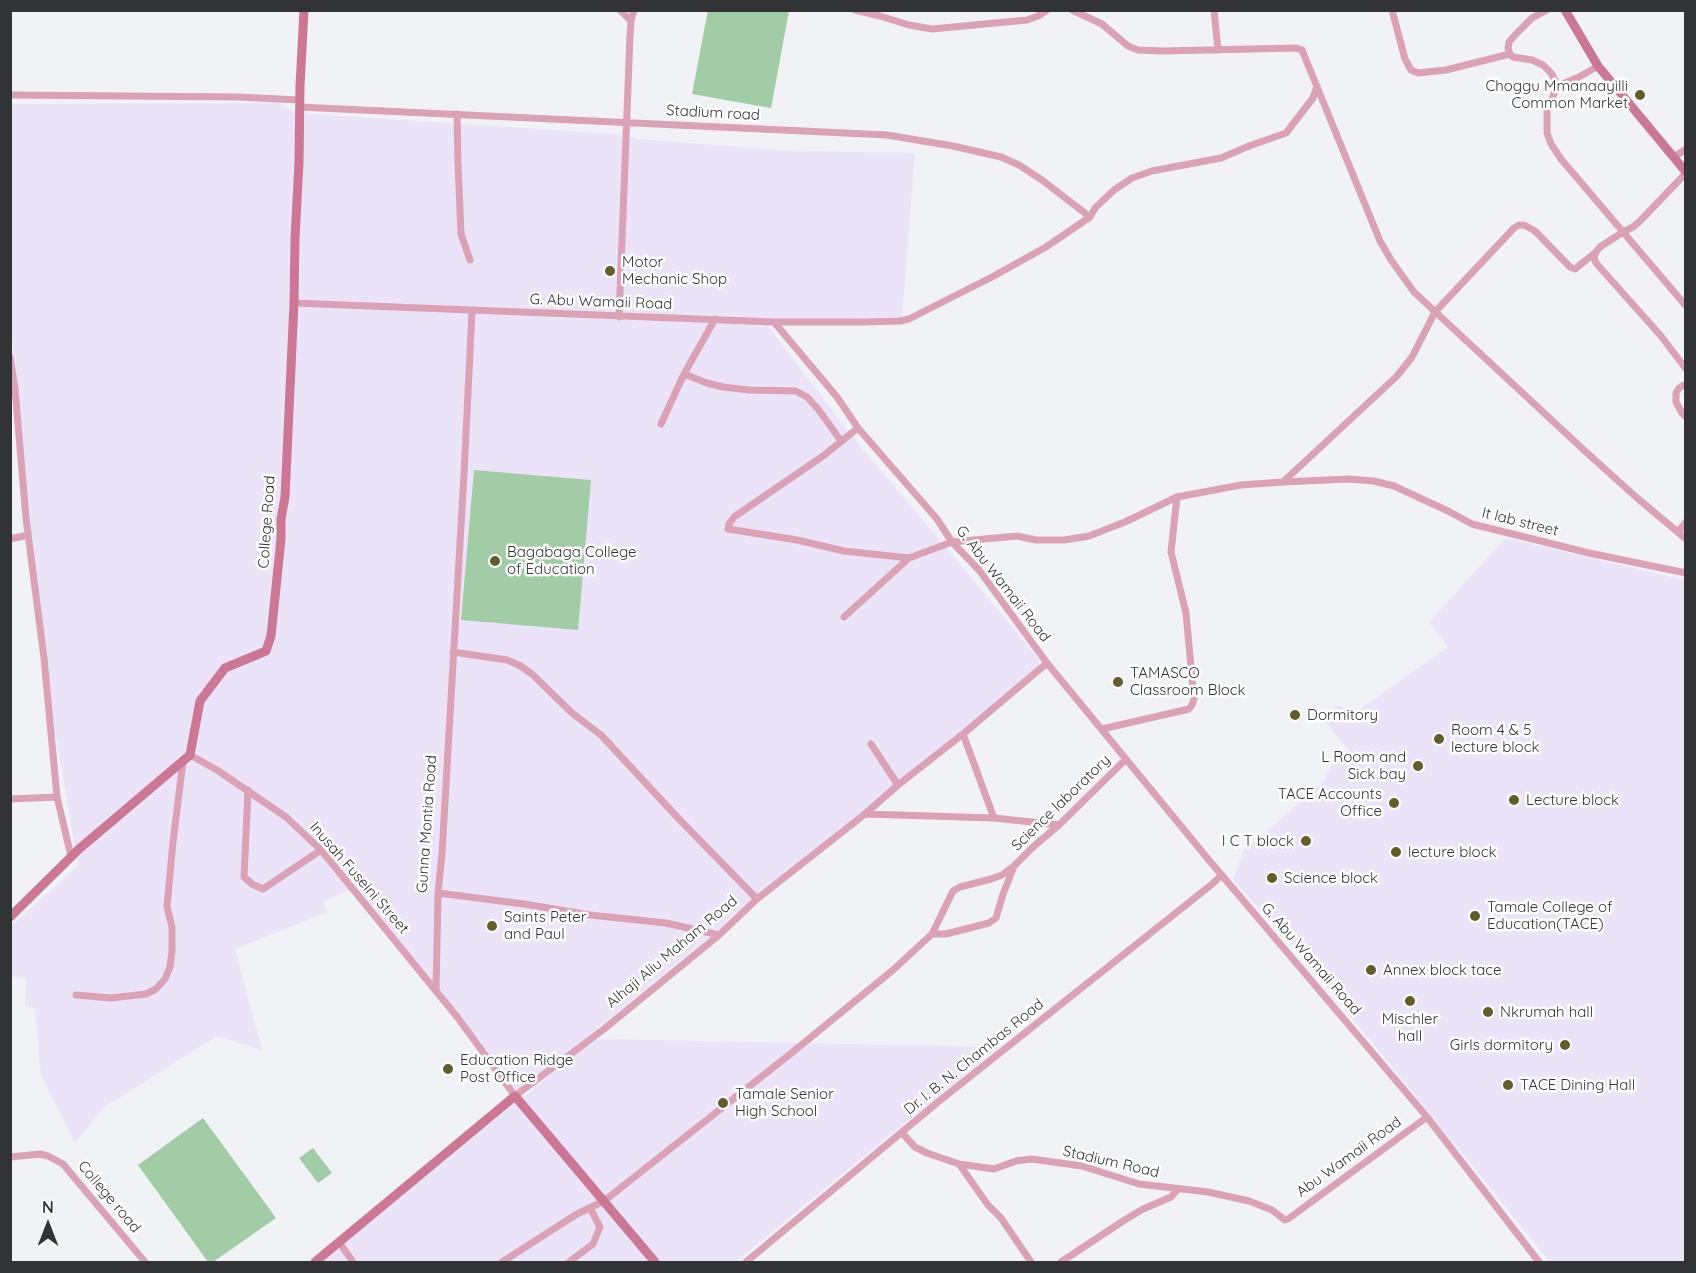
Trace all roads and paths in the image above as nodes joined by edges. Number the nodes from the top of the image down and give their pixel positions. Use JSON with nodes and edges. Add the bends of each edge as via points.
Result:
{"nodes":[{"id":1,"x":304,"y":10,"type":"edge"},
{"id":2,"x":620,"y":10,"type":"edge"},
{"id":3,"x":634,"y":10,"type":"edge"},
{"id":4,"x":855,"y":10,"type":"edge"},
{"id":5,"x":1047,"y":10,"type":"edge"},
{"id":6,"x":1072,"y":10,"type":"edge"},
{"id":7,"x":1214,"y":10,"type":"edge"},
{"id":8,"x":1392,"y":10,"type":"edge"},
{"id":9,"x":1547,"y":10,"type":"edge"},
{"id":10,"x":1565,"y":10,"type":"edge"},
{"id":11,"x":631,"y":21,"type":"junction"},
{"id":12,"x":1218,"y":50,"type":"junction"},
{"id":13,"x":1510,"y":54,"type":"junction"},
{"id":14,"x":1598,"y":66,"type":"junction"},
{"id":15,"x":1317,"y":86,"type":"junction"},
{"id":16,"x":1558,"y":86,"type":"junction"},
{"id":17,"x":10,"y":95,"type":"edge"},
{"id":18,"x":299,"y":103,"type":"junction"},
{"id":19,"x":458,"y":114,"type":"junction"},
{"id":20,"x":627,"y":122,"type":"junction"},
{"id":21,"x":1686,"y":149,"type":"edge"},
{"id":22,"x":1674,"y":157,"type":"junction"},
{"id":23,"x":1686,"y":173,"type":"edge"},
{"id":24,"x":1090,"y":217,"type":"junction"},
{"id":25,"x":1623,"y":231,"type":"junction"},
{"id":26,"x":1596,"y":252,"type":"junction"},
{"id":27,"x":470,"y":260,"type":"dead end"},
{"id":28,"x":294,"y":303,"type":"junction"},
{"id":29,"x":1686,"y":306,"type":"edge"},
{"id":30,"x":472,"y":311,"type":"junction"},
{"id":31,"x":1435,"y":312,"type":"junction"},
{"id":32,"x":619,"y":317,"type":"junction"},
{"id":33,"x":715,"y":319,"type":"junction"},
{"id":34,"x":774,"y":322,"type":"junction"},
{"id":35,"x":10,"y":357,"type":"edge"},
{"id":36,"x":1686,"y":369,"type":"edge"},
{"id":37,"x":684,"y":374,"type":"junction"},
{"id":38,"x":1686,"y":384,"type":"edge"},
{"id":39,"x":13,"y":407,"type":"edge"},
{"id":40,"x":1686,"y":417,"type":"edge"},
{"id":41,"x":661,"y":424,"type":"dead end"},
{"id":42,"x":858,"y":428,"type":"junction"},
{"id":43,"x":841,"y":441,"type":"junction"},
{"id":44,"x":1283,"y":482,"type":"junction"},
{"id":45,"x":1177,"y":497,"type":"junction"},
{"id":46,"x":1686,"y":522,"type":"edge"},
{"id":47,"x":1678,"y":532,"type":"junction"},
{"id":48,"x":28,"y":535,"type":"junction"},
{"id":49,"x":1686,"y":538,"type":"edge"},
{"id":50,"x":10,"y":539,"type":"edge"},
{"id":51,"x":952,"y":542,"type":"junction"},
{"id":52,"x":909,"y":558,"type":"junction"},
{"id":53,"x":1686,"y":573,"type":"edge"},
{"id":54,"x":844,"y":617,"type":"dead end"},
{"id":55,"x":453,"y":652,"type":"junction"},
{"id":56,"x":1047,"y":663,"type":"junction"},
{"id":57,"x":1102,"y":729,"type":"junction"},
{"id":58,"x":963,"y":735,"type":"junction"},
{"id":59,"x":871,"y":744,"type":"dead end"},
{"id":60,"x":186,"y":757,"type":"junction"},
{"id":61,"x":1126,"y":759,"type":"junction"},
{"id":62,"x":898,"y":785,"type":"junction"},
{"id":63,"x":248,"y":790,"type":"junction"},
{"id":64,"x":57,"y":797,"type":"junction"},
{"id":65,"x":10,"y":799,"type":"edge"},
{"id":66,"x":865,"y":814,"type":"junction"},
{"id":67,"x":994,"y":818,"type":"junction"},
{"id":68,"x":1059,"y":825,"type":"junction"},
{"id":69,"x":321,"y":850,"type":"junction"},
{"id":70,"x":71,"y":856,"type":"junction"},
{"id":71,"x":1014,"y":866,"type":"junction"},
{"id":72,"x":1222,"y":875,"type":"junction"},
{"id":73,"x":438,"y":893,"type":"junction"},
{"id":74,"x":757,"y":899,"type":"junction"},
{"id":75,"x":10,"y":917,"type":"edge"},
{"id":76,"x":932,"y":934,"type":"junction"},
{"id":77,"x":718,"y":935,"type":"junction"},
{"id":78,"x":436,"y":991,"type":"junction"},
{"id":79,"x":76,"y":995,"type":"dead end"},
{"id":80,"x":514,"y":1096,"type":"junction"},
{"id":81,"x":1427,"y":1117,"type":"junction"},
{"id":82,"x":902,"y":1132,"type":"junction"},
{"id":83,"x":10,"y":1157,"type":"edge"},
{"id":84,"x":959,"y":1164,"type":"junction"},
{"id":85,"x":1178,"y":1189,"type":"junction"},
{"id":86,"x":604,"y":1201,"type":"junction"},
{"id":87,"x":590,"y":1208,"type":"junction"},
{"id":88,"x":1288,"y":1219,"type":"joint"},
{"id":89,"x":339,"y":1242,"type":"junction"},
{"id":90,"x":145,"y":1263,"type":"edge"},
{"id":91,"x":315,"y":1263,"type":"edge"},
{"id":92,"x":352,"y":1263,"type":"edge"},
{"id":93,"x":502,"y":1263,"type":"edge"},
{"id":94,"x":568,"y":1263,"type":"edge"},
{"id":95,"x":655,"y":1263,"type":"edge"},
{"id":96,"x":746,"y":1263,"type":"edge"},
{"id":97,"x":1031,"y":1263,"type":"edge"},
{"id":98,"x":1061,"y":1263,"type":"edge"},
{"id":99,"x":1539,"y":1263,"type":"edge"}],
"edges":[{"from":1,"to":18,"type":"street","name":"College Road"},
{"from":2,"to":11,"type":"street"},
{"from":3,"to":11,"type":"street"},
{"from":4,"to":5,"type":"street","via":[[932,29],[1027,20]]},
{"from":6,"to":12,"type":"street","via":[[1102,24],[1138,50]]},
{"from":7,"to":12,"type":"street"},
{"from":8,"to":13,"type":"street","via":[[1405,59],[1411,70],[1418,73]]},
{"from":9,"to":13,"type":"street","via":[[1515,34],[1509,42]]},
{"from":10,"to":14,"type":"street"},
{"from":11,"to":20,"type":"street"},
{"from":12,"to":15,"type":"street","via":[[1302,50]]},
{"from":13,"to":16,"type":"street","via":[[1543,65]]},
{"from":14,"to":16,"type":"street"},
{"from":14,"to":22,"type":"street"},
{"from":15,"to":24,"type":"street","via":[[1313,98],[1286,133],[1221,158],[1132,178],[1114,190]]},
{"from":15,"to":31,"type":"street","via":[[1380,241],[1414,292]]},
{"from":16,"to":25,"type":"street","via":[[1548,108],[1551,144]]},
{"from":17,"to":18,"type":"street","name":"Stadium road","via":[[238,97]]},
{"from":18,"to":19,"type":"street","name":"Stadium road"},
{"from":18,"to":28,"type":"street","name":"College Road"},
{"from":19,"to":20,"type":"street","name":"Stadium road"},
{"from":19,"to":27,"type":"street","via":[[461,234]]},
{"from":20,"to":24,"type":"street","name":"Stadium road","via":[[887,135],[953,146],[1019,165]]},
{"from":20,"to":32,"type":"street"},
{"from":21,"to":22,"type":"street"},
{"from":22,"to":23,"type":"street"},
{"from":23,"to":25,"type":"street","via":[[1633,228]]},
{"from":24,"to":34,"type":"street","via":[[1046,248],[909,319]]},
{"from":25,"to":26,"type":"street"},
{"from":25,"to":29,"type":"street"},
{"from":26,"to":31,"type":"street","via":[[1575,269],[1534,231],[1519,225]]},
{"from":26,"to":36,"type":"street","via":[[1596,263]]},
{"from":28,"to":30,"type":"street","name":"G. Abu Wamaii Road"},
{"from":28,"to":60,"type":"street","name":"College Road","via":[[285,496],[272,636],[266,651],[225,668],[200,700]]},
{"from":30,"to":32,"type":"street","name":"G. Abu Wamaii Road"},
{"from":30,"to":55,"type":"street","name":"Gunna Montia Road"},
{"from":31,"to":44,"type":"street","via":[[1412,357],[1397,376]]},
{"from":31,"to":47,"type":"street"},
{"from":32,"to":33,"type":"street","name":"G. Abu Wamaii Road"},
{"from":33,"to":34,"type":"street","name":"G. Abu Wamaii Road"},
{"from":33,"to":37,"type":"street"},
{"from":34,"to":42,"type":"street","name":"G. Abu Wamaii Road"},
{"from":35,"to":39,"type":"street"},
{"from":37,"to":41,"type":"street"},
{"from":37,"to":43,"type":"street","via":[[723,387],[796,391],[818,409]]},
{"from":38,"to":40,"type":"street","via":[[1676,393],[1676,402]]},
{"from":39,"to":48,"type":"street"},
{"from":42,"to":43,"type":"street"},
{"from":42,"to":51,"type":"street","name":"G. Abu Wamaii Road","via":[[937,519]]},
{"from":43,"to":52,"type":"street","via":[[734,517],[729,529],[844,551]]},
{"from":44,"to":45,"type":"street","name":"It lab street"},
{"from":44,"to":53,"type":"street","name":"It lab street","via":[[1349,479],[1394,486],[1472,524]]},
{"from":45,"to":51,"type":"street","name":"It lab street","via":[[1089,536],[1064,540],[1017,536]]},
{"from":45,"to":57,"type":"street","via":[[1171,552],[1186,613],[1194,699],[1189,709]]},
{"from":46,"to":47,"type":"street"},
{"from":47,"to":49,"type":"street"},
{"from":48,"to":50,"type":"street"},
{"from":48,"to":64,"type":"street"},
{"from":51,"to":52,"type":"street","name":"It lab street"},
{"from":51,"to":56,"type":"street","name":"G. Abu Wamaii Road","via":[[979,570]]},
{"from":52,"to":54,"type":"street"},
{"from":55,"to":73,"type":"street","name":"Gunna Montia Road"},
{"from":55,"to":74,"type":"street","via":[[507,660],[532,674],[601,735]]},
{"from":56,"to":57,"type":"street","name":"G. Abu Wamaii Road"},
{"from":56,"to":58,"type":"street","name":"Alhaji Aliu Maham Road"},
{"from":57,"to":61,"type":"street","name":"G. Abu Wamaii Road"},
{"from":58,"to":62,"type":"street","name":"Alhaji Aliu Maham Road"},
{"from":58,"to":67,"type":"street"},
{"from":59,"to":62,"type":"street"},
{"from":60,"to":63,"type":"street","name":"Inusah Fuseini Street","via":[[217,770]]},
{"from":60,"to":70,"type":"street"},
{"from":60,"to":79,"type":"street","via":[[173,842],[167,907],[172,951],[165,979],[146,994],[111,998]]},
{"from":61,"to":68,"type":"street","name":"Science laboratory"},
{"from":61,"to":72,"type":"street","name":"G. Abu Wamaii Road"},
{"from":62,"to":66,"type":"street","name":"Alhaji Aliu Maham Road"},
{"from":63,"to":69,"type":"street","name":"Inusah Fuseini Street","via":[[295,824]]},
{"from":63,"to":69,"type":"street","via":[[244,877],[252,884],[264,889]]},
{"from":64,"to":65,"type":"street"},
{"from":64,"to":70,"type":"street"},
{"from":66,"to":67,"type":"street"},
{"from":66,"to":74,"type":"street","name":"Alhaji Aliu Maham Road"},
{"from":67,"to":68,"type":"street"},
{"from":68,"to":71,"type":"street","name":"Science laboratory"},
{"from":69,"to":78,"type":"street","name":"Inusah Fuseini Street"},
{"from":70,"to":75,"type":"street"},
{"from":71,"to":76,"type":"street","via":[[1002,875],[953,891]]},
{"from":71,"to":76,"type":"street","via":[[996,918],[946,934]]},
{"from":72,"to":81,"type":"street","name":"G. Abu Wamaii Road"},
{"from":72,"to":82,"type":"street","name":"Dr. I. B. N. Chambas Road"},
{"from":73,"to":77,"type":"street","via":[[666,923]]},
{"from":73,"to":78,"type":"street","name":"Gunna Montia Road"},
{"from":74,"to":77,"type":"street","name":"Alhaji Aliu Maham Road"},
{"from":76,"to":86,"type":"street","via":[[794,1051]]},
{"from":77,"to":80,"type":"street","name":"Alhaji Aliu Maham Road","via":[[604,1029]]},
{"from":78,"to":80,"type":"street"},
{"from":80,"to":86,"type":"street"},
{"from":80,"to":89,"type":"street","name":"Alhaji Aliu Maham Road"},
{"from":81,"to":88,"type":"street","name":"Abu Wamaii Road"},
{"from":81,"to":99,"type":"street","name":"G. Abu Wamaii Road"},
{"from":82,"to":84,"type":"street","name":"Stadium Road","via":[[915,1147]]},
{"from":82,"to":96,"type":"street","name":"Dr. I. B. N. Chambas Road"},
{"from":83,"to":90,"type":"street","name":"College road","via":[[40,1154],[63,1164]]},
{"from":84,"to":85,"type":"street","name":"Stadium Road","via":[[994,1169],[1031,1160],[1082,1167],[1139,1184]]},
{"from":84,"to":97,"type":"street"},
{"from":85,"to":88,"type":"street","name":"Stadium Road","via":[[1249,1200]]},
{"from":85,"to":98,"type":"street","name":"Stadium road","via":[[1171,1197],[1122,1221]]},
{"from":86,"to":87,"type":"street"},
{"from":86,"to":95,"type":"street"},
{"from":87,"to":93,"type":"street"},
{"from":87,"to":94,"type":"street","via":[[600,1227],[593,1244]]},
{"from":89,"to":91,"type":"street","name":"Alhaji Aliu Maham Road"},
{"from":89,"to":92,"type":"street"}]}
